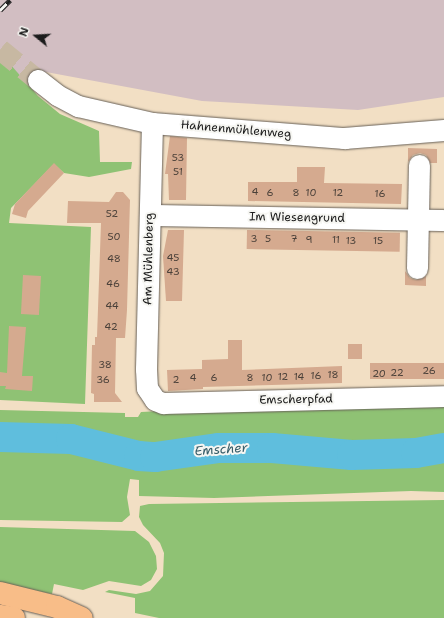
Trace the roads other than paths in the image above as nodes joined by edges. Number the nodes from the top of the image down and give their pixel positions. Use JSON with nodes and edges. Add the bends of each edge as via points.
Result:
{"nodes":[{"id":1,"x":38,"y":80,"type":"tunnel mouth"},
{"id":2,"x":152,"y":123,"type":"junction"},
{"id":3,"x":444,"y":130,"type":"edge"},
{"id":4,"x":419,"y":165,"type":"dead end"},
{"id":5,"x":150,"y":215,"type":"junction"},
{"id":6,"x":418,"y":219,"type":"junction"},
{"id":7,"x":444,"y":220,"type":"edge"},
{"id":8,"x":417,"y":268,"type":"dead end"},
{"id":9,"x":150,"y":395,"type":"joint"},
{"id":10,"x":444,"y":396,"type":"edge"},
{"id":11,"x":0,"y":593,"type":"edge"},
{"id":12,"x":0,"y":616,"type":"edge"},
{"id":13,"x":14,"y":618,"type":"edge"},
{"id":14,"x":82,"y":618,"type":"edge"}],
"edges":[{"from":1,"to":2,"type":"street","name":"Hahnenmühlenweg","via":[[57,95],[78,106]]},
{"from":2,"to":3,"type":"street","name":"Hahnenmühlenweg","via":[[344,138]]},
{"from":2,"to":5,"type":"street","name":"Am Mühlenberg"},
{"from":4,"to":6,"type":"street"},
{"from":5,"to":6,"type":"street","name":"Im Wiesengrund"},
{"from":5,"to":9,"type":"street","name":"Am Mühlenberg","via":[[146,369]]},
{"from":6,"to":7,"type":"street","name":"Im Wiesengrund"},
{"from":6,"to":8,"type":"street"},
{"from":9,"to":10,"type":"street","name":"Emscherpfad","via":[[163,403]]},
{"from":11,"to":14,"type":"main road","via":[[57,606]]},
{"from":12,"to":13,"type":"main road"}]}
